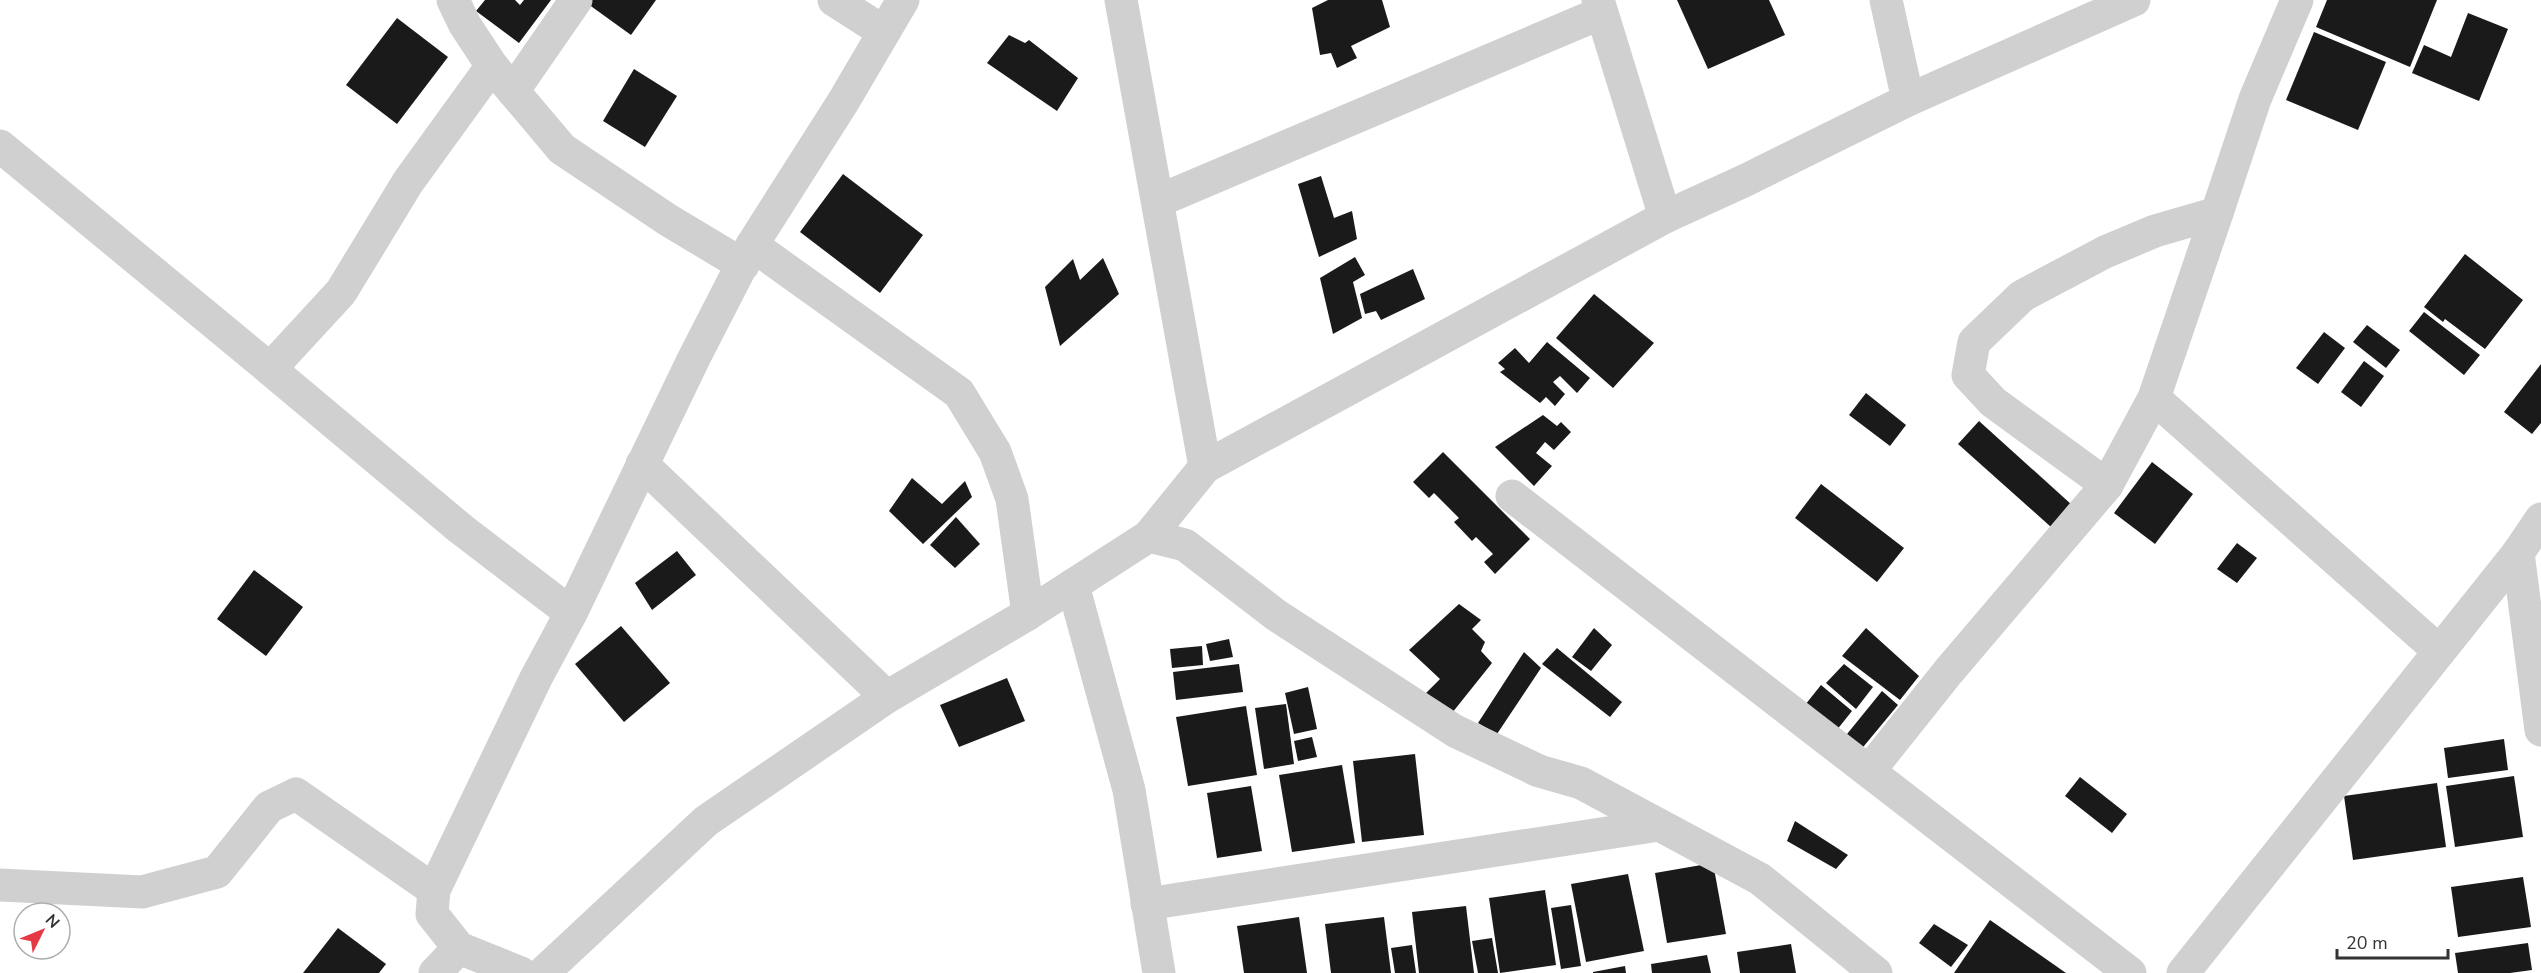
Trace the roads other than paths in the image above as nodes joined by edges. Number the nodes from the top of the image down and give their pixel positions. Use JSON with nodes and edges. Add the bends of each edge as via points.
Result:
{"nodes":[{"id":1,"x":453,"y":0,"type":"edge"},
{"id":2,"x":576,"y":0,"type":"edge"},
{"id":3,"x":834,"y":0,"type":"edge"},
{"id":4,"x":903,"y":0,"type":"edge"},
{"id":5,"x":1121,"y":0,"type":"edge"},
{"id":6,"x":1886,"y":0,"type":"edge"},
{"id":7,"x":2134,"y":0,"type":"edge"},
{"id":8,"x":2297,"y":0,"type":"edge"},
{"id":9,"x":1599,"y":6,"type":"edge"},
{"id":10,"x":884,"y":32,"type":"junction"},
{"id":11,"x":492,"y":66,"type":"junction"},
{"id":12,"x":513,"y":91,"type":"junction"},
{"id":13,"x":1908,"y":100,"type":"junction"},
{"id":14,"x":0,"y":146,"type":"edge"},
{"id":15,"x":1158,"y":201,"type":"junction"},
{"id":16,"x":2217,"y":213,"type":"junction"},
{"id":17,"x":1665,"y":217,"type":"junction"},
{"id":18,"x":748,"y":255,"type":"junction"},
{"id":19,"x":270,"y":369,"type":"junction"},
{"id":20,"x":2154,"y":398,"type":"junction"},
{"id":21,"x":642,"y":464,"type":"junction"},
{"id":22,"x":1205,"y":467,"type":"junction"},
{"id":23,"x":2107,"y":485,"type":"junction"},
{"id":24,"x":1512,"y":496,"type":"dead end"},
{"id":25,"x":2541,"y":519,"type":"edge"},
{"id":26,"x":1149,"y":536,"type":"junction"},
{"id":27,"x":2518,"y":553,"type":"junction"},
{"id":28,"x":1073,"y":585,"type":"junction"},
{"id":29,"x":571,"y":613,"type":"junction"},
{"id":30,"x":1028,"y":614,"type":"junction"},
{"id":31,"x":2439,"y":651,"type":"junction"},
{"id":32,"x":887,"y":697,"type":"junction"},
{"id":33,"x":2541,"y":730,"type":"edge"},
{"id":34,"x":1869,"y":771,"type":"junction"},
{"id":35,"x":1659,"y":825,"type":"junction"},
{"id":36,"x":0,"y":885,"type":"edge"},
{"id":37,"x":434,"y":890,"type":"junction"},
{"id":38,"x":1148,"y":904,"type":"junction"},
{"id":39,"x":459,"y":948,"type":"junction"},
{"id":40,"x":508,"y":970,"type":"edge"},
{"id":41,"x":435,"y":973,"type":"edge"},
{"id":42,"x":543,"y":973,"type":"edge"},
{"id":43,"x":1159,"y":973,"type":"edge"},
{"id":44,"x":1876,"y":973,"type":"edge"},
{"id":45,"x":2130,"y":973,"type":"edge"},
{"id":46,"x":2183,"y":973,"type":"edge"}],
"edges":[{"from":1,"to":11,"type":"street"},
{"from":2,"to":12,"type":"street"},
{"from":3,"to":10,"type":"street"},
{"from":4,"to":10,"type":"street"},
{"from":5,"to":15,"type":"street"},
{"from":6,"to":13,"type":"street"},
{"from":7,"to":13,"type":"street"},
{"from":8,"to":16,"type":"street","via":[[2255,99]]},
{"from":9,"to":15,"type":"street"},
{"from":9,"to":17,"type":"street"},
{"from":10,"to":18,"type":"street"},
{"from":11,"to":12,"type":"street"},
{"from":11,"to":19,"type":"street","via":[[408,182],[341,292]]},
{"from":12,"to":18,"type":"street","via":[[562,149],[668,220]]},
{"from":13,"to":17,"type":"street"},
{"from":14,"to":19,"type":"street"},
{"from":15,"to":22,"type":"street"},
{"from":16,"to":20,"type":"street"},
{"from":16,"to":23,"type":"street","via":[[2155,231],[2105,252],[2022,296],[1974,342],[1968,375],[1993,402]]},
{"from":17,"to":22,"type":"street"},
{"from":18,"to":21,"type":"street"},
{"from":18,"to":30,"type":"street","via":[[959,393],[995,452],[1012,499]]},
{"from":19,"to":29,"type":"street","via":[[461,529]]},
{"from":20,"to":23,"type":"street"},
{"from":20,"to":31,"type":"street"},
{"from":21,"to":29,"type":"street"},
{"from":21,"to":32,"type":"street"},
{"from":22,"to":26,"type":"street"},
{"from":23,"to":34,"type":"street"},
{"from":24,"to":34,"type":"street"},
{"from":25,"to":27,"type":"street"},
{"from":26,"to":28,"type":"street"},
{"from":26,"to":35,"type":"street","via":[[1185,545],[1276,615],[1455,731],[1539,771],[1581,783]]},
{"from":27,"to":31,"type":"street"},
{"from":27,"to":33,"type":"street"},
{"from":28,"to":30,"type":"street"},
{"from":28,"to":38,"type":"street","via":[[1129,790]]},
{"from":29,"to":37,"type":"street"},
{"from":30,"to":32,"type":"street"},
{"from":31,"to":46,"type":"street"},
{"from":32,"to":42,"type":"street","via":[[706,822]]},
{"from":34,"to":45,"type":"street"},
{"from":35,"to":38,"type":"street"},
{"from":35,"to":44,"type":"street","via":[[1760,879]]},
{"from":36,"to":37,"type":"street","via":[[142,892],[217,872],[268,807],[296,794]]},
{"from":37,"to":39,"type":"street","via":[[432,914]]},
{"from":38,"to":43,"type":"street"},
{"from":39,"to":40,"type":"street"},
{"from":39,"to":41,"type":"street"}]}
